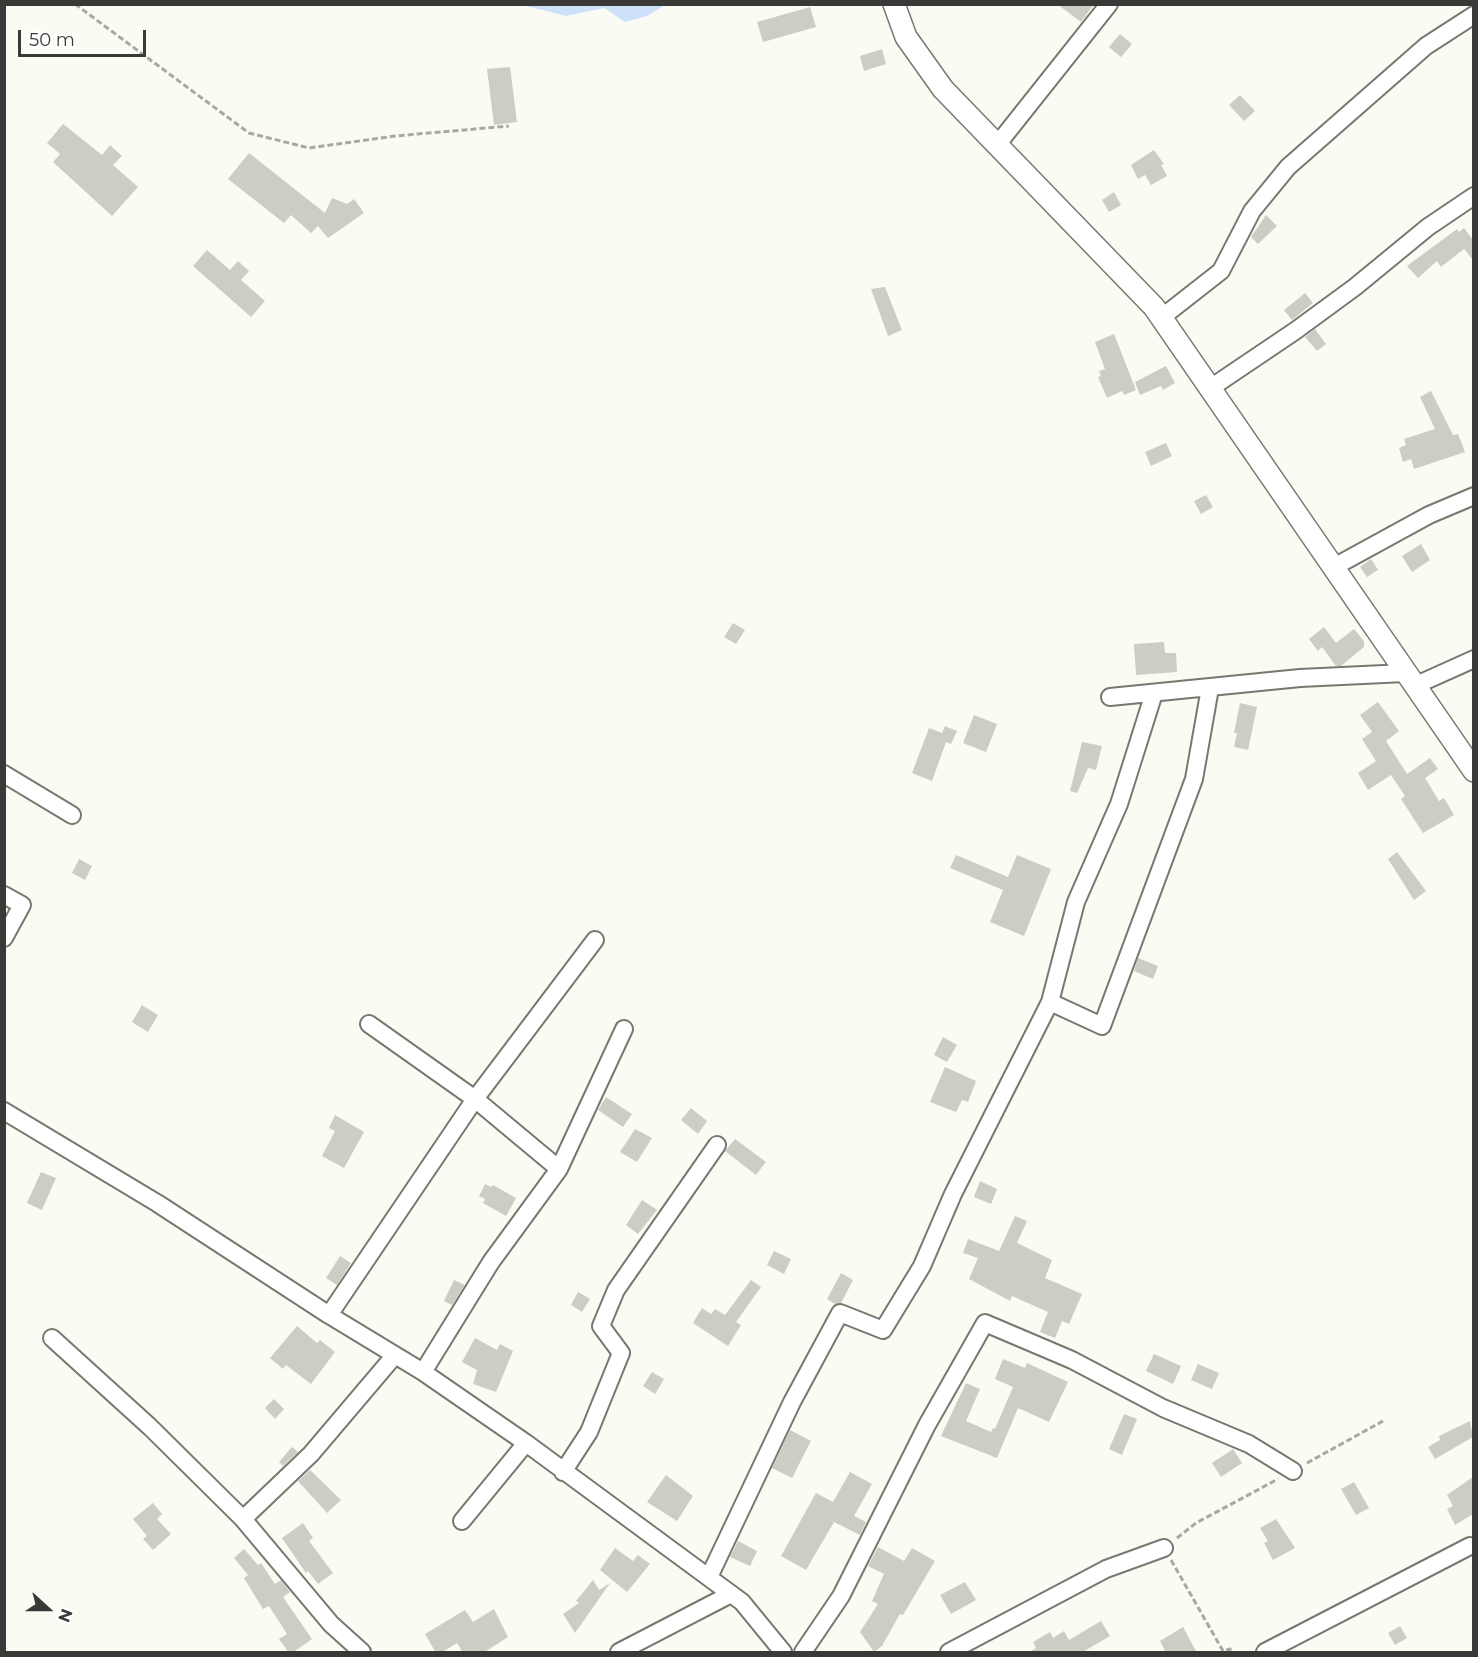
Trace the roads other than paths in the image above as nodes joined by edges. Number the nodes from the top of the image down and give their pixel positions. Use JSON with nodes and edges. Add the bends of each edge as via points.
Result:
{"nodes":[{"id":1,"x":894,"y":4,"type":"edge"},
{"id":2,"x":1109,"y":4,"type":"edge"},
{"id":3,"x":1473,"y":15,"type":"edge"},
{"id":4,"x":998,"y":145,"type":"junction"},
{"id":5,"x":1473,"y":196,"type":"edge"},
{"id":6,"x":1161,"y":318,"type":"junction"},
{"id":7,"x":1209,"y":389,"type":"junction"},
{"id":8,"x":1473,"y":496,"type":"edge"},
{"id":9,"x":1332,"y":568,"type":"junction"},
{"id":10,"x":1473,"y":659,"type":"edge"},
{"id":11,"x":1409,"y":679,"type":"junction"},
{"id":12,"x":1210,"y":688,"type":"junction"},
{"id":13,"x":1154,"y":693,"type":"junction"},
{"id":14,"x":1110,"y":697,"type":"dead end"},
{"id":15,"x":1473,"y":771,"type":"edge"},
{"id":16,"x":4,"y":774,"type":"edge"},
{"id":17,"x":72,"y":815,"type":"dead end"},
{"id":18,"x":4,"y":895,"type":"edge"},
{"id":19,"x":4,"y":938,"type":"edge"},
{"id":20,"x":595,"y":940,"type":"dead end"},
{"id":21,"x":1050,"y":1002,"type":"junction"},
{"id":22,"x":369,"y":1024,"type":"dead end"},
{"id":23,"x":624,"y":1029,"type":"dead end"},
{"id":24,"x":475,"y":1099,"type":"junction"},
{"id":25,"x":4,"y":1111,"type":"edge"},
{"id":26,"x":717,"y":1146,"type":"dead end"},
{"id":27,"x":558,"y":1168,"type":"junction"},
{"id":28,"x":329,"y":1316,"type":"junction"},
{"id":29,"x":52,"y":1338,"type":"dead end"},
{"id":30,"x":395,"y":1355,"type":"junction"},
{"id":31,"x":423,"y":1372,"type":"junction"},
{"id":32,"x":526,"y":1443,"type":"junction"},
{"id":33,"x":1293,"y":1471,"type":"road end"},
{"id":34,"x":563,"y":1472,"type":"junction"},
{"id":35,"x":243,"y":1519,"type":"junction"},
{"id":36,"x":462,"y":1521,"type":"dead end"},
{"id":37,"x":1470,"y":1546,"type":"dead end"},
{"id":38,"x":1164,"y":1548,"type":"road end"},
{"id":39,"x":709,"y":1577,"type":"junction"},
{"id":40,"x":731,"y":1594,"type":"junction"},
{"id":41,"x":362,"y":1653,"type":"edge"},
{"id":42,"x":619,"y":1653,"type":"edge"},
{"id":43,"x":783,"y":1653,"type":"edge"},
{"id":44,"x":803,"y":1653,"type":"edge"},
{"id":45,"x":949,"y":1653,"type":"edge"},
{"id":46,"x":1265,"y":1653,"type":"edge"}],
"edges":[{"from":1,"to":4,"type":"street","via":[[906,37],[943,89]]},
{"from":2,"to":4,"type":"street"},
{"from":3,"to":6,"type":"street","via":[[1417,53],[1288,167],[1252,211],[1221,271]]},
{"from":4,"to":6,"type":"street"},
{"from":5,"to":7,"type":"street","via":[[1312,318]]},
{"from":6,"to":7,"type":"street"},
{"from":7,"to":9,"type":"street"},
{"from":8,"to":9,"type":"street","via":[[1429,515]]},
{"from":9,"to":11,"type":"street"},
{"from":10,"to":11,"type":"street"},
{"from":11,"to":12,"type":"street","via":[[1300,678]]},
{"from":11,"to":15,"type":"street"},
{"from":12,"to":13,"type":"street"},
{"from":12,"to":21,"type":"street","via":[[1194,779],[1102,1026]]},
{"from":13,"to":14,"type":"street"},
{"from":13,"to":21,"type":"street","via":[[1119,804],[1076,902]]},
{"from":16,"to":17,"type":"street"},
{"from":18,"to":19,"type":"street","via":[[22,905]]},
{"from":20,"to":24,"type":"street"},
{"from":21,"to":39,"type":"street","via":[[953,1194],[922,1266],[883,1330],[840,1313],[792,1402]]},
{"from":22,"to":24,"type":"street"},
{"from":23,"to":27,"type":"street"},
{"from":24,"to":27,"type":"street"},
{"from":24,"to":28,"type":"street"},
{"from":25,"to":28,"type":"street","via":[[157,1203]]},
{"from":26,"to":34,"type":"street","via":[[616,1290],[601,1326],[621,1353],[589,1432]]},
{"from":27,"to":31,"type":"street","via":[[492,1262]]},
{"from":28,"to":30,"type":"street"},
{"from":29,"to":35,"type":"street","via":[[150,1426]]},
{"from":30,"to":31,"type":"street"},
{"from":30,"to":35,"type":"street","via":[[311,1454]]},
{"from":31,"to":32,"type":"street"},
{"from":32,"to":34,"type":"street"},
{"from":32,"to":36,"type":"street"},
{"from":33,"to":44,"type":"street","via":[[1249,1444],[1163,1408],[1072,1360],[985,1323],[927,1425],[841,1596]]},
{"from":34,"to":39,"type":"street"},
{"from":35,"to":41,"type":"street","via":[[331,1624]]},
{"from":37,"to":46,"type":"street"},
{"from":38,"to":45,"type":"street","via":[[1106,1569]]},
{"from":39,"to":40,"type":"street"},
{"from":40,"to":42,"type":"street"},
{"from":40,"to":43,"type":"street"}]}
